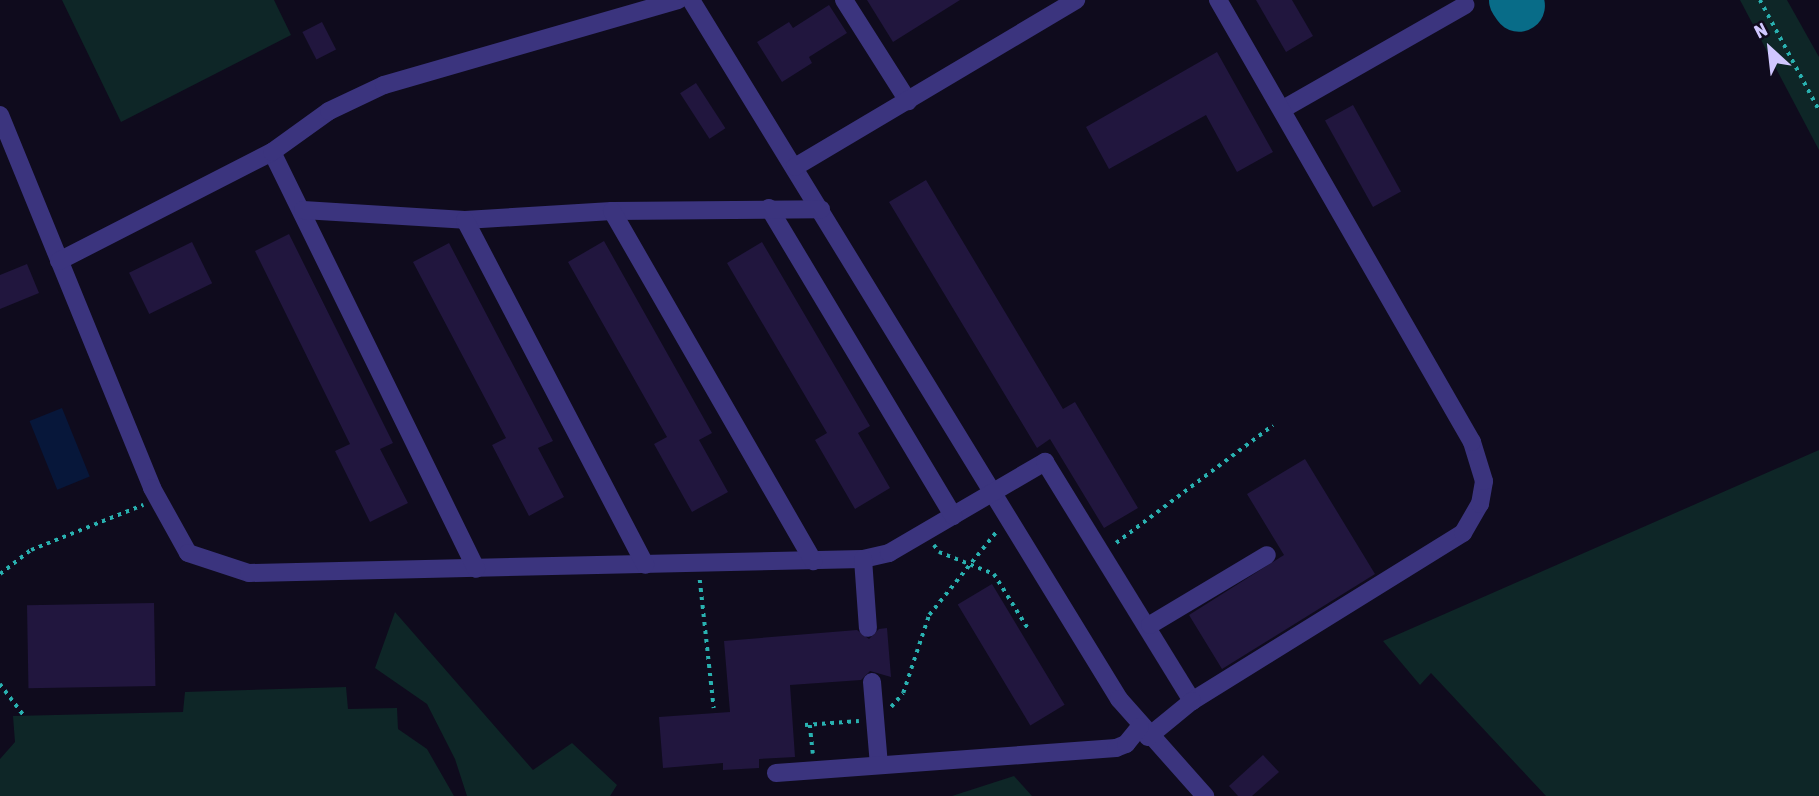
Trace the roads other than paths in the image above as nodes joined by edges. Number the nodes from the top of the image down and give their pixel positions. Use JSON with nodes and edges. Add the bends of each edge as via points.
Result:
{"nodes":[{"id":1,"x":677,"y":0,"type":"edge"},
{"id":2,"x":691,"y":0,"type":"edge"},
{"id":3,"x":844,"y":0,"type":"edge"},
{"id":4,"x":1076,"y":0,"type":"edge"},
{"id":5,"x":1218,"y":0,"type":"edge"},
{"id":6,"x":1465,"y":5,"type":"dead end"},
{"id":7,"x":908,"y":101,"type":"junction"},
{"id":8,"x":1283,"y":109,"type":"junction"},
{"id":9,"x":0,"y":115,"type":"edge"},
{"id":10,"x":272,"y":152,"type":"junction"},
{"id":11,"x":795,"y":167,"type":"junction"},
{"id":12,"x":769,"y":208,"type":"junction"},
{"id":13,"x":821,"y":209,"type":"junction"},
{"id":14,"x":303,"y":210,"type":"junction"},
{"id":15,"x":612,"y":211,"type":"junction"},
{"id":16,"x":465,"y":220,"type":"junction"},
{"id":17,"x":59,"y":261,"type":"junction"},
{"id":18,"x":992,"y":495,"type":"junction"},
{"id":19,"x":953,"y":516,"type":"junction"},
{"id":20,"x":1267,"y":555,"type":"dead end"},
{"id":21,"x":863,"y":559,"type":"junction"},
{"id":22,"x":813,"y":561,"type":"junction"},
{"id":23,"x":645,"y":565,"type":"junction"},
{"id":24,"x":476,"y":569,"type":"junction"},
{"id":25,"x":1150,"y":625,"type":"junction"},
{"id":26,"x":868,"y":628,"type":"dead end"},
{"id":27,"x":872,"y":682,"type":"dead end"},
{"id":28,"x":1192,"y":701,"type":"junction"},
{"id":29,"x":1144,"y":732,"type":"junction"},
{"id":30,"x":879,"y":765,"type":"junction"},
{"id":31,"x":776,"y":773,"type":"dead end"},
{"id":32,"x":1205,"y":796,"type":"edge"}],
"edges":[{"from":1,"to":10,"type":"lane","via":[[384,85],[329,111]]},
{"from":2,"to":11,"type":"lane"},
{"from":3,"to":7,"type":"lane"},
{"from":4,"to":7,"type":"lane"},
{"from":5,"to":8,"type":"lane"},
{"from":6,"to":8,"type":"lane"},
{"from":7,"to":11,"type":"lane"},
{"from":8,"to":28,"type":"lane","via":[[1472,442],[1484,481],[1480,504],[1463,533]]},
{"from":9,"to":17,"type":"lane"},
{"from":10,"to":14,"type":"lane"},
{"from":10,"to":17,"type":"lane"},
{"from":11,"to":13,"type":"lane"},
{"from":12,"to":13,"type":"lane"},
{"from":12,"to":15,"type":"lane"},
{"from":12,"to":19,"type":"lane"},
{"from":13,"to":18,"type":"lane"},
{"from":14,"to":16,"type":"lane"},
{"from":14,"to":24,"type":"lane"},
{"from":15,"to":16,"type":"lane"},
{"from":15,"to":22,"type":"lane"},
{"from":16,"to":23,"type":"lane"},
{"from":17,"to":24,"type":"lane","via":[[158,499],[188,553],[249,573]]},
{"from":18,"to":19,"type":"lane"},
{"from":18,"to":25,"type":"lane","via":[[1045,463]]},
{"from":18,"to":29,"type":"lane"},
{"from":19,"to":21,"type":"lane","via":[[889,553]]},
{"from":20,"to":25,"type":"lane"},
{"from":21,"to":22,"type":"lane"},
{"from":21,"to":26,"type":"lane"},
{"from":22,"to":23,"type":"lane"},
{"from":23,"to":24,"type":"lane"},
{"from":25,"to":28,"type":"lane"},
{"from":27,"to":30,"type":"lane"},
{"from":28,"to":29,"type":"lane"},
{"from":29,"to":30,"type":"lane","via":[[1116,748]]},
{"from":29,"to":32,"type":"lane"},
{"from":30,"to":31,"type":"lane"}]}
